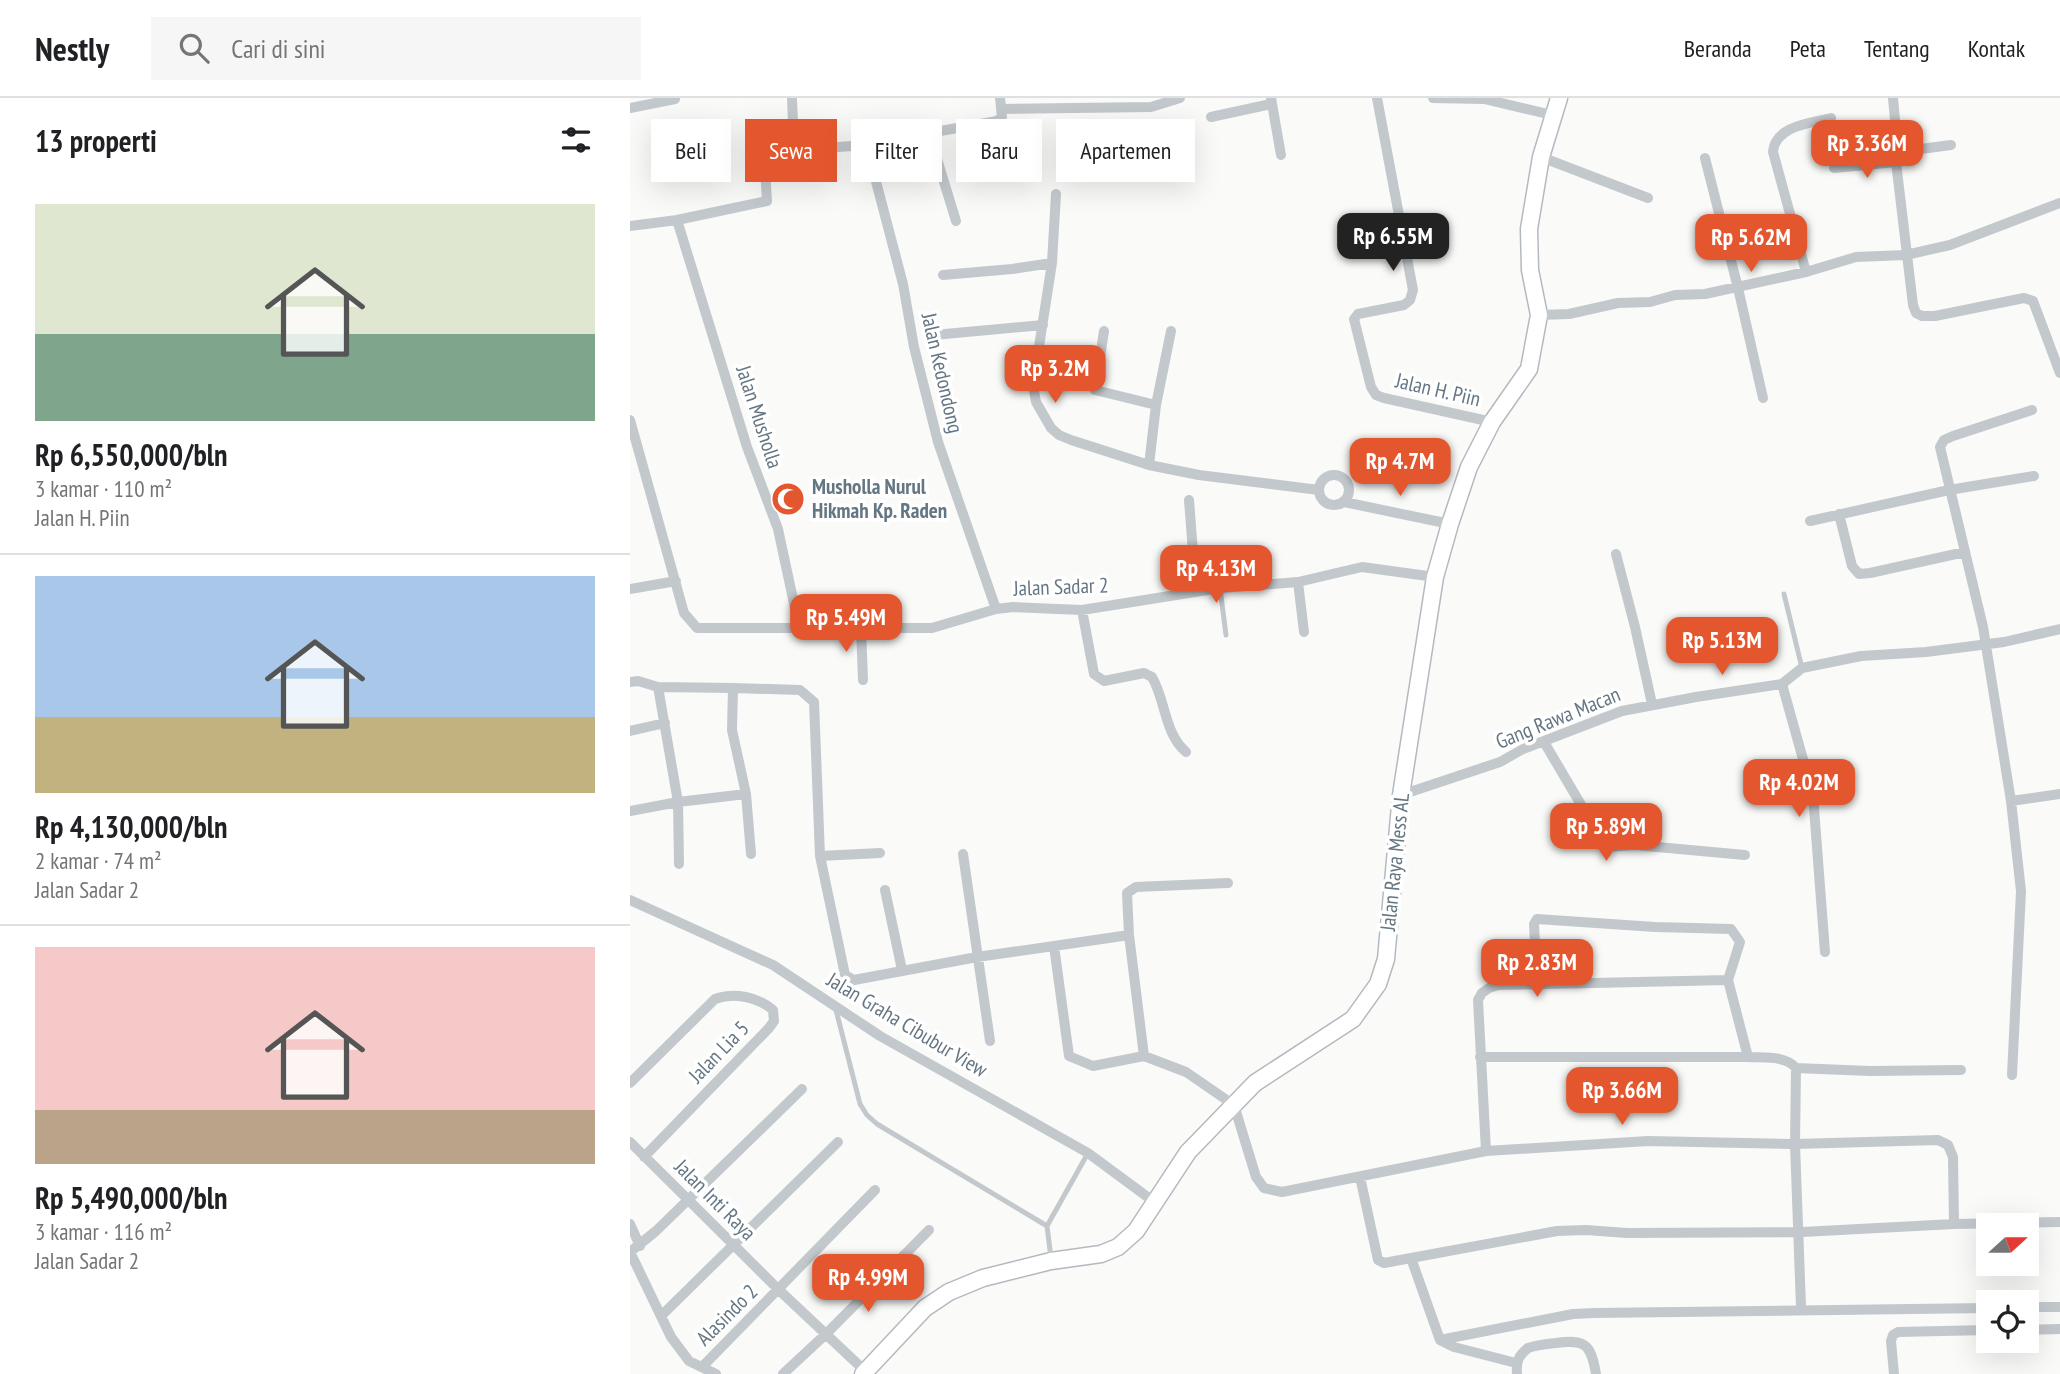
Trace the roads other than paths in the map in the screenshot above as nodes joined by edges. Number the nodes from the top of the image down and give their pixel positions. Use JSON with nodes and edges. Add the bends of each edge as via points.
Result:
{"nodes":[{"id":1,"x":792,"y":98,"type":"edge"},
{"id":2,"x":1181,"y":98,"type":"edge"},
{"id":3,"x":1377,"y":98,"type":"edge"},
{"id":4,"x":1433,"y":98,"type":"edge"},
{"id":5,"x":1559,"y":98,"type":"edge"},
{"id":6,"x":1893,"y":98,"type":"edge"},
{"id":7,"x":675,"y":99,"type":"edge"},
{"id":8,"x":1271,"y":101,"type":"edge"},
{"id":9,"x":1000,"y":103,"type":"edge"},
{"id":10,"x":630,"y":108,"type":"edge"},
{"id":11,"x":1552,"y":115,"type":"junction"},
{"id":12,"x":1211,"y":117,"type":"dead end"},
{"id":13,"x":1831,"y":118,"type":"dead end"},
{"id":14,"x":793,"y":119,"type":"edge"},
{"id":15,"x":942,"y":131,"type":"edge"},
{"id":16,"x":1951,"y":145,"type":"dead end"},
{"id":17,"x":1281,"y":155,"type":"dead end"},
{"id":18,"x":1541,"y":157,"type":"junction"},
{"id":19,"x":1897,"y":157,"type":"junction"},
{"id":20,"x":1704,"y":158,"type":"dead end"},
{"id":21,"x":1834,"y":168,"type":"dead end"},
{"id":22,"x":942,"y":175,"type":"edge"},
{"id":23,"x":766,"y":182,"type":"edge"},
{"id":24,"x":876,"y":182,"type":"edge"},
{"id":25,"x":1056,"y":194,"type":"dead end"},
{"id":26,"x":1648,"y":198,"type":"dead end"},
{"id":27,"x":2060,"y":203,"type":"edge"},
{"id":28,"x":677,"y":220,"type":"junction"},
{"id":29,"x":956,"y":220,"type":"dead end"},
{"id":30,"x":630,"y":226,"type":"edge"},
{"id":31,"x":1906,"y":255,"type":"junction"},
{"id":32,"x":1052,"y":262,"type":"junction"},
{"id":33,"x":1806,"y":272,"type":"junction"},
{"id":34,"x":943,"y":275,"type":"dead end"},
{"id":35,"x":1738,"y":288,"type":"junction"},
{"id":36,"x":1539,"y":315,"type":"junction"},
{"id":37,"x":1043,"y":325,"type":"junction"},
{"id":38,"x":1104,"y":331,"type":"dead end"},
{"id":39,"x":1171,"y":331,"type":"dead end"},
{"id":40,"x":934,"y":335,"type":"dead end"},
{"id":41,"x":2060,"y":373,"type":"edge"},
{"id":42,"x":1763,"y":398,"type":"dead end"},
{"id":43,"x":1156,"y":405,"type":"junction"},
{"id":44,"x":2032,"y":410,"type":"dead end"},
{"id":45,"x":630,"y":421,"type":"edge"},
{"id":46,"x":1492,"y":422,"type":"junction"},
{"id":47,"x":632,"y":434,"type":"edge"},
{"id":48,"x":1149,"y":465,"type":"junction"},
{"id":49,"x":2034,"y":476,"type":"dead end"},
{"id":50,"x":1318,"y":490,"type":"junction"},
{"id":51,"x":1950,"y":490,"type":"junction"},
{"id":52,"x":1189,"y":500,"type":"dead end"},
{"id":53,"x":1344,"y":502,"type":"junction"},
{"id":54,"x":1839,"y":514,"type":"junction"},
{"id":55,"x":1810,"y":521,"type":"dead end"},
{"id":56,"x":1450,"y":524,"type":"junction"},
{"id":57,"x":1965,"y":552,"type":"junction"},
{"id":58,"x":1616,"y":554,"type":"dead end"},
{"id":59,"x":1435,"y":577,"type":"junction"},
{"id":60,"x":676,"y":581,"type":"junction"},
{"id":61,"x":1298,"y":582,"type":"junction"},
{"id":62,"x":1220,"y":588,"type":"junction"},
{"id":63,"x":630,"y":589,"type":"edge"},
{"id":64,"x":1196,"y":592,"type":"junction"},
{"id":65,"x":1784,"y":594,"type":"dead end"},
{"id":66,"x":996,"y":609,"type":"junction"},
{"id":67,"x":1082,"y":610,"type":"junction"},
{"id":68,"x":799,"y":627,"type":"junction"},
{"id":69,"x":861,"y":628,"type":"junction"},
{"id":70,"x":2060,"y":629,"type":"edge"},
{"id":71,"x":1304,"y":632,"type":"dead end"},
{"id":72,"x":1226,"y":635,"type":"dead end"},
{"id":73,"x":1986,"y":645,"type":"junction"},
{"id":74,"x":1802,"y":668,"type":"junction"},
{"id":75,"x":863,"y":680,"type":"dead end"},
{"id":76,"x":630,"y":682,"type":"edge"},
{"id":77,"x":1782,"y":684,"type":"junction"},
{"id":78,"x":658,"y":687,"type":"junction"},
{"id":79,"x":733,"y":688,"type":"junction"},
{"id":80,"x":1652,"y":704,"type":"junction"},
{"id":81,"x":665,"y":723,"type":"junction"},
{"id":82,"x":630,"y":732,"type":"edge"},
{"id":83,"x":1544,"y":742,"type":"junction"},
{"id":84,"x":1186,"y":752,"type":"dead end"},
{"id":85,"x":746,"y":794,"type":"junction"},
{"id":86,"x":2060,"y":794,"type":"edge"},
{"id":87,"x":1401,"y":795,"type":"junction"},
{"id":88,"x":2011,"y":801,"type":"junction"},
{"id":89,"x":678,"y":802,"type":"junction"},
{"id":90,"x":630,"y":811,"type":"edge"},
{"id":91,"x":751,"y":853,"type":"dead end"},
{"id":92,"x":880,"y":853,"type":"dead end"},
{"id":93,"x":963,"y":854,"type":"dead end"},
{"id":94,"x":1745,"y":855,"type":"dead end"},
{"id":95,"x":820,"y":856,"type":"junction"},
{"id":96,"x":679,"y":864,"type":"dead end"},
{"id":97,"x":1228,"y":883,"type":"dead end"},
{"id":98,"x":885,"y":890,"type":"dead end"},
{"id":99,"x":630,"y":900,"type":"edge"},
{"id":100,"x":1129,"y":936,"type":"junction"},
{"id":101,"x":1054,"y":946,"type":"junction"},
{"id":102,"x":1825,"y":952,"type":"dead end"},
{"id":103,"x":977,"y":957,"type":"junction"},
{"id":104,"x":902,"y":970,"type":"junction"},
{"id":105,"x":1728,"y":980,"type":"junction"},
{"id":106,"x":1537,"y":983,"type":"junction"},
{"id":107,"x":835,"y":1007,"type":"junction"},
{"id":108,"x":990,"y":1041,"type":"dead end"},
{"id":109,"x":1144,"y":1056,"type":"junction"},
{"id":110,"x":1748,"y":1057,"type":"junction"},
{"id":111,"x":1480,"y":1058,"type":"junction"},
{"id":112,"x":1796,"y":1068,"type":"junction"},
{"id":113,"x":1961,"y":1070,"type":"dead end"},
{"id":114,"x":2012,"y":1075,"type":"dead end"},
{"id":115,"x":630,"y":1083,"type":"edge"},
{"id":116,"x":803,"y":1089,"type":"dead end"},
{"id":117,"x":1234,"y":1105,"type":"junction"},
{"id":118,"x":630,"y":1142,"type":"edge"},
{"id":119,"x":838,"y":1142,"type":"dead end"},
{"id":120,"x":1795,"y":1144,"type":"junction"},
{"id":121,"x":1486,"y":1151,"type":"junction"},
{"id":122,"x":1088,"y":1153,"type":"junction"},
{"id":123,"x":644,"y":1157,"type":"junction"},
{"id":124,"x":1360,"y":1177,"type":"junction"},
{"id":125,"x":875,"y":1190,"type":"dead end"},
{"id":126,"x":687,"y":1200,"type":"junction"},
{"id":127,"x":1153,"y":1201,"type":"junction"},
{"id":128,"x":2060,"y":1222,"type":"edge"},
{"id":129,"x":630,"y":1224,"type":"edge"},
{"id":130,"x":1954,"y":1224,"type":"junction"},
{"id":131,"x":1047,"y":1226,"type":"junction"},
{"id":132,"x":929,"y":1230,"type":"dead end"},
{"id":133,"x":1797,"y":1232,"type":"junction"},
{"id":134,"x":734,"y":1246,"type":"junction"},
{"id":135,"x":633,"y":1250,"type":"edge"},
{"id":136,"x":1411,"y":1258,"type":"junction"},
{"id":137,"x":1051,"y":1261,"type":"junction"},
{"id":138,"x":779,"y":1290,"type":"junction"},
{"id":139,"x":2039,"y":1307,"type":"edge"},
{"id":140,"x":2060,"y":1307,"type":"edge"},
{"id":141,"x":1976,"y":1308,"type":"edge"},
{"id":142,"x":1799,"y":1310,"type":"junction"},
{"id":143,"x":661,"y":1316,"type":"junction"},
{"id":144,"x":2060,"y":1329,"type":"edge"},
{"id":145,"x":1976,"y":1330,"type":"edge"},
{"id":146,"x":2039,"y":1330,"type":"edge"},
{"id":147,"x":826,"y":1334,"type":"junction"},
{"id":148,"x":1440,"y":1340,"type":"junction"},
{"id":149,"x":702,"y":1367,"type":"junction"},
{"id":150,"x":1517,"y":1368,"type":"edge"},
{"id":151,"x":864,"y":1373,"type":"edge"},
{"id":152,"x":716,"y":1374,"type":"edge"},
{"id":153,"x":783,"y":1374,"type":"edge"},
{"id":154,"x":1596,"y":1374,"type":"edge"},
{"id":155,"x":1894,"y":1374,"type":"edge"}],
"edges":[{"from":1,"to":14,"type":"street"},
{"from":2,"to":9,"type":"street","via":[[1151,107]]},
{"from":3,"to":46,"type":"street","name":"Jalan H. Piin","via":[[1413,290],[1404,305],[1358,314],[1354,320],[1371,387],[1376,395]]},
{"from":4,"to":11,"type":"street","via":[[1484,99]]},
{"from":5,"to":11,"type":"street","name":"Jalan Raya Mess AL"},
{"from":6,"to":19,"type":"street"},
{"from":7,"to":10,"type":"street"},
{"from":8,"to":12,"type":"street"},
{"from":8,"to":17,"type":"street"},
{"from":9,"to":15,"type":"street","via":[[1002,117],[997,121]]},
{"from":11,"to":18,"type":"street","name":"Jalan Raya Mess AL"},
{"from":13,"to":33,"type":"street","via":[[1790,129],[1773,142]]},
{"from":16,"to":19,"type":"street"},
{"from":18,"to":26,"type":"street"},
{"from":18,"to":36,"type":"street","name":"Jalan Raya Mess AL","via":[[1529,229],[1530,270]]},
{"from":19,"to":21,"type":"street"},
{"from":19,"to":31,"type":"street"},
{"from":20,"to":35,"type":"street"},
{"from":22,"to":29,"type":"street"},
{"from":23,"to":28,"type":"street","via":[[767,201]]},
{"from":24,"to":66,"type":"street","name":"Jalan Kedondong","via":[[937,442]]},
{"from":25,"to":32,"type":"street"},
{"from":27,"to":31,"type":"street","via":[[1950,245]]},
{"from":28,"to":30,"type":"street"},
{"from":28,"to":68,"type":"street","name":"Jalan Musholla","via":[[747,447],[778,529]]},
{"from":31,"to":33,"type":"street","via":[[1856,257]]},
{"from":31,"to":41,"type":"street","via":[[1916,313],[1922,316],[2024,298],[2033,301]]},
{"from":32,"to":34,"type":"street"},
{"from":32,"to":37,"type":"street"},
{"from":33,"to":35,"type":"street"},
{"from":35,"to":36,"type":"street"},
{"from":35,"to":42,"type":"street"},
{"from":36,"to":46,"type":"street","name":"Jalan Raya Mess AL","via":[[1529,369]]},
{"from":37,"to":40,"type":"street"},
{"from":37,"to":48,"type":"street","via":[[1033,385],[1036,402],[1051,428],[1071,440]]},
{"from":38,"to":43,"type":"street","via":[[1095,390]]},
{"from":39,"to":43,"type":"street"},
{"from":43,"to":48,"type":"street"},
{"from":44,"to":51,"type":"street","via":[[1941,443]]},
{"from":45,"to":47,"type":"street","name":"Jalan Sadar 2"},
{"from":46,"to":56,"type":"street","name":"Jalan Raya Mess AL","via":[[1469,467]]},
{"from":47,"to":60,"type":"street","name":"Jalan Sadar 2"},
{"from":48,"to":50,"type":"street"},
{"from":49,"to":51,"type":"street"},
{"from":50,"to":53,"type":"street","via":[[1327,505]]},
{"from":50,"to":53,"type":"street","via":[[1324,479],[1340,477],[1349,492]]},
{"from":51,"to":54,"type":"street"},
{"from":51,"to":57,"type":"street"},
{"from":52,"to":64,"type":"street"},
{"from":53,"to":56,"type":"street"},
{"from":54,"to":55,"type":"street"},
{"from":54,"to":57,"type":"street","via":[[1852,566],[1859,573]]},
{"from":56,"to":59,"type":"street","name":"Jalan Raya Mess AL"},
{"from":57,"to":73,"type":"street"},
{"from":58,"to":80,"type":"street"},
{"from":59,"to":61,"type":"street","name":"Jalan Sadar 2","via":[[1362,567]]},
{"from":59,"to":87,"type":"street","name":"Jalan Raya Mess AL"},
{"from":60,"to":63,"type":"street"},
{"from":60,"to":68,"type":"street","name":"Jalan Sadar 2","via":[[684,613],[697,628]]},
{"from":61,"to":62,"type":"street","name":"Jalan Sadar 2"},
{"from":61,"to":71,"type":"street"},
{"from":62,"to":64,"type":"street","name":"Jalan Sadar 2"},
{"from":62,"to":72,"type":"lane"},
{"from":64,"to":67,"type":"street","name":"Jalan Sadar 2"},
{"from":65,"to":74,"type":"lane"},
{"from":66,"to":67,"type":"street","name":"Jalan Sadar 2"},
{"from":66,"to":69,"type":"street","name":"Jalan Sadar 2","via":[[932,628]]},
{"from":67,"to":84,"type":"street","via":[[1094,674],[1104,681],[1144,673],[1152,677],[1173,734]]},
{"from":68,"to":69,"type":"street","name":"Jalan Sadar 2"},
{"from":69,"to":75,"type":"street"},
{"from":70,"to":73,"type":"street","name":"Gang Rawa Macan"},
{"from":73,"to":74,"type":"street","name":"Gang Rawa Macan","via":[[1861,656]]},
{"from":73,"to":88,"type":"street"},
{"from":74,"to":77,"type":"street","name":"Gang Rawa Macan"},
{"from":76,"to":78,"type":"street"},
{"from":77,"to":80,"type":"street","name":"Gang Rawa Macan"},
{"from":77,"to":102,"type":"street","via":[[1813,795]]},
{"from":78,"to":79,"type":"street"},
{"from":78,"to":81,"type":"street"},
{"from":79,"to":85,"type":"street","via":[[732,730]]},
{"from":79,"to":95,"type":"street","via":[[800,690],[814,702]]},
{"from":80,"to":83,"type":"street","name":"Gang Rawa Macan"},
{"from":81,"to":82,"type":"street"},
{"from":81,"to":89,"type":"street"},
{"from":83,"to":87,"type":"street","name":"Gang Rawa Macan"},
{"from":83,"to":94,"type":"street","via":[[1606,847],[1635,845]]},
{"from":85,"to":89,"type":"street"},
{"from":85,"to":91,"type":"street"},
{"from":86,"to":88,"type":"street"},
{"from":87,"to":117,"type":"street","name":"Jalan Raya Mess AL","via":[[1386,959],[1378,984],[1353,1019],[1255,1083]]},
{"from":88,"to":114,"type":"street","via":[[2021,891]]},
{"from":89,"to":90,"type":"street"},
{"from":89,"to":96,"type":"street"},
{"from":92,"to":95,"type":"street"},
{"from":93,"to":103,"type":"street"},
{"from":95,"to":104,"type":"street","via":[[845,975],[853,980]]},
{"from":97,"to":100,"type":"street","via":[[1136,887],[1127,893]]},
{"from":98,"to":104,"type":"street"},
{"from":99,"to":107,"type":"street","name":"Jalan Graha Cibubur View","via":[[755,955]]},
{"from":100,"to":101,"type":"street"},
{"from":100,"to":109,"type":"street"},
{"from":101,"to":103,"type":"street"},
{"from":101,"to":109,"type":"street","via":[[1069,1056],[1093,1066]]},
{"from":103,"to":104,"type":"street"},
{"from":103,"to":108,"type":"street"},
{"from":105,"to":106,"type":"street"},
{"from":105,"to":106,"type":"street","via":[[1740,942],[1731,929],[1537,919]]},
{"from":105,"to":110,"type":"street"},
{"from":106,"to":111,"type":"street","via":[[1498,985],[1482,993],[1478,1000]]},
{"from":107,"to":122,"type":"street","name":"Jalan Graha Cibubur View"},
{"from":107,"to":131,"type":"lane","via":[[860,1104],[867,1115]]},
{"from":109,"to":117,"type":"street","via":[[1186,1072]]},
{"from":110,"to":111,"type":"street"},
{"from":110,"to":112,"type":"street","via":[[1783,1059]]},
{"from":111,"to":121,"type":"street"},
{"from":112,"to":113,"type":"street"},
{"from":112,"to":120,"type":"street"},
{"from":115,"to":123,"type":"street","name":"Jalan Lia 5","via":[[710,1002],[747,997],[775,1014],[769,1028]]},
{"from":116,"to":126,"type":"street"},
{"from":117,"to":124,"type":"street","via":[[1256,1177],[1264,1188],[1282,1192]]},
{"from":117,"to":127,"type":"street","name":"Jalan Raya Mess AL","via":[[1188,1152]]},
{"from":118,"to":123,"type":"street","name":"Jalan Inti Raya"},
{"from":119,"to":134,"type":"street"},
{"from":120,"to":121,"type":"street","via":[[1648,1141]]},
{"from":120,"to":130,"type":"street","via":[[1938,1140],[1948,1145],[1953,1157]]},
{"from":120,"to":133,"type":"street"},
{"from":121,"to":124,"type":"street"},
{"from":122,"to":127,"type":"street","name":"Jalan Graha Cibubur View"},
{"from":122,"to":131,"type":"lane"},
{"from":123,"to":126,"type":"street","name":"Jalan Inti Raya"},
{"from":124,"to":136,"type":"street","via":[[1378,1260]]},
{"from":125,"to":138,"type":"street","name":"Alasindo 2"},
{"from":126,"to":134,"type":"street","name":"Jalan Inti Raya"},
{"from":126,"to":135,"type":"street"},
{"from":127,"to":137,"type":"street","name":"Jalan Raya Mess AL","via":[[1136,1231],[1118,1247]]},
{"from":128,"to":130,"type":"street"},
{"from":129,"to":135,"type":"street"},
{"from":130,"to":133,"type":"street"},
{"from":131,"to":137,"type":"lane"},
{"from":132,"to":147,"type":"street"},
{"from":133,"to":136,"type":"street","via":[[1557,1231]]},
{"from":133,"to":142,"type":"street"},
{"from":134,"to":138,"type":"street","name":"Jalan Inti Raya"},
{"from":134,"to":143,"type":"street"},
{"from":135,"to":143,"type":"street"},
{"from":136,"to":148,"type":"street"},
{"from":137,"to":151,"type":"street","name":"Jalan Raya Mess AL","via":[[982,1278],[948,1292],[925,1308]]},
{"from":138,"to":147,"type":"street","name":"Jalan Inti Raya"},
{"from":138,"to":149,"type":"street","name":"Alasindo 2"},
{"from":139,"to":140,"type":"street"},
{"from":141,"to":142,"type":"street"},
{"from":142,"to":148,"type":"street","via":[[1573,1314]]},
{"from":143,"to":149,"type":"street","via":[[689,1361]]},
{"from":144,"to":146,"type":"street"},
{"from":145,"to":155,"type":"street","via":[[1898,1332],[1891,1342]]},
{"from":147,"to":151,"type":"street","name":"Jalan Inti Raya"},
{"from":147,"to":153,"type":"street"},
{"from":148,"to":150,"type":"street"},
{"from":149,"to":152,"type":"street"},
{"from":150,"to":154,"type":"street","via":[[1522,1353],[1535,1345],[1575,1340],[1590,1350]]}]}
